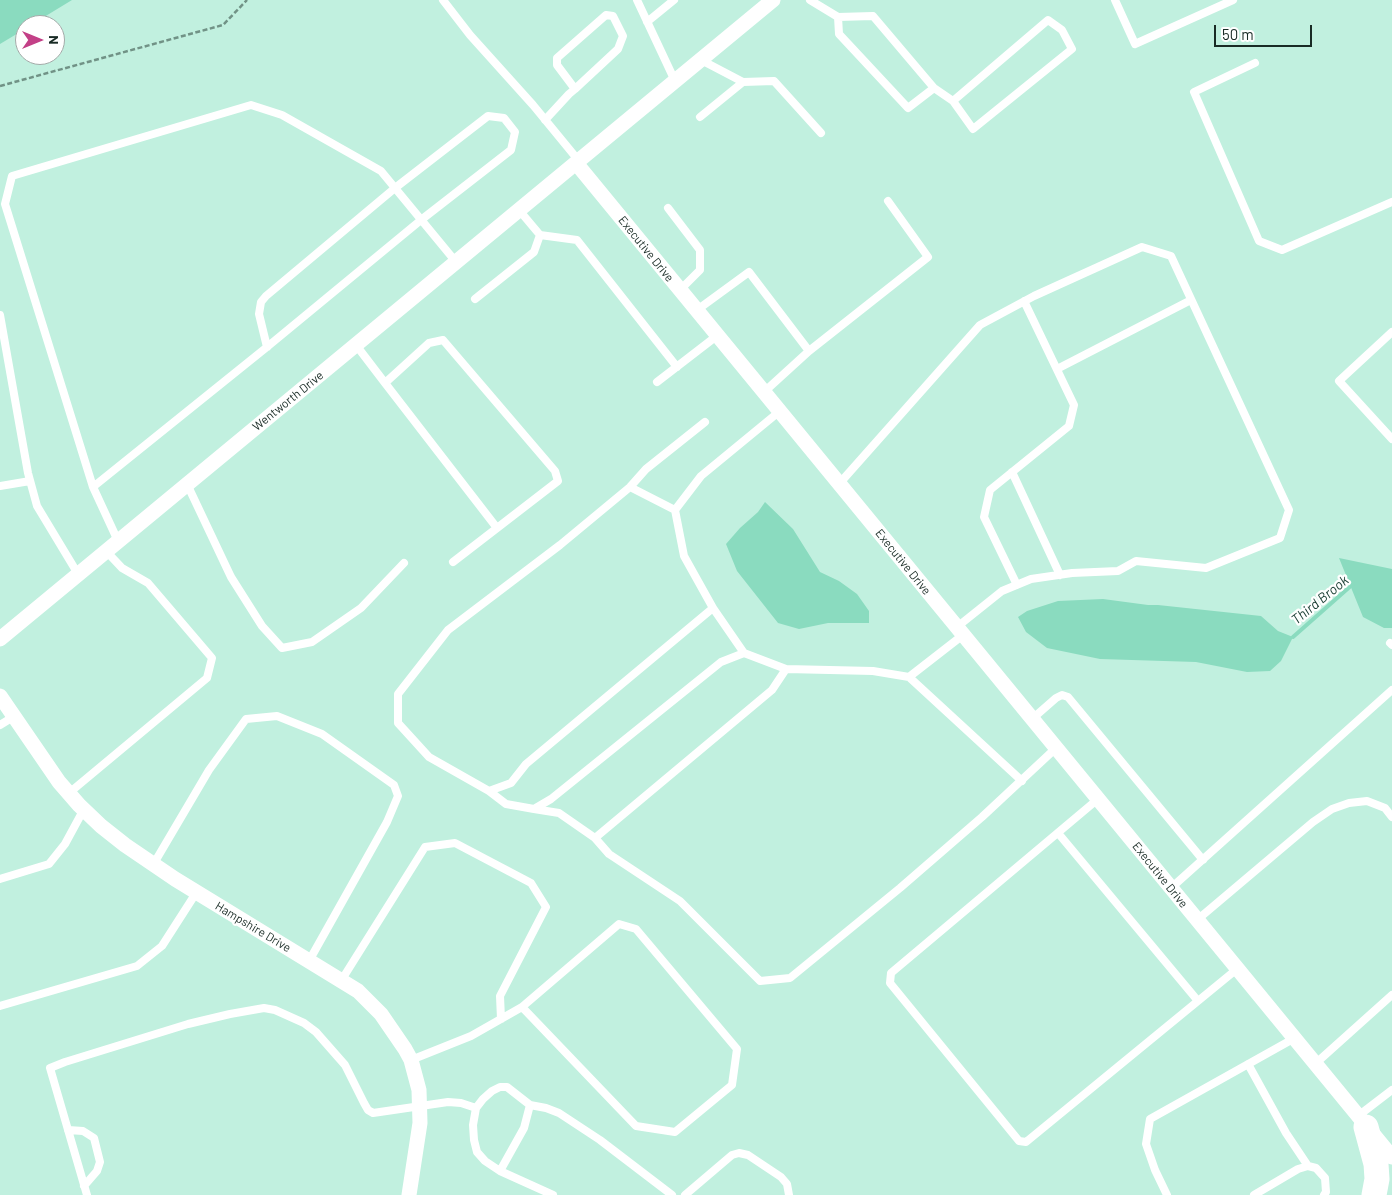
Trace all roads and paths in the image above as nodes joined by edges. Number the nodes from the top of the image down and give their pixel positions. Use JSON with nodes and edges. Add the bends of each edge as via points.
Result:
{"nodes":[{"id":1,"x":247,"y":0,"type":"edge"},
{"id":2,"x":443,"y":0,"type":"edge"},
{"id":3,"x":637,"y":0,"type":"edge"},
{"id":4,"x":674,"y":0,"type":"edge"},
{"id":5,"x":772,"y":0,"type":"edge"},
{"id":6,"x":810,"y":0,"type":"edge"},
{"id":7,"x":1114,"y":0,"type":"edge"},
{"id":8,"x":1233,"y":0,"type":"edge"},
{"id":9,"x":838,"y":17,"type":"junction"},
{"id":10,"x":647,"y":22,"type":"junction"},
{"id":11,"x":701,"y":60,"type":"junction"},
{"id":12,"x":1255,"y":63,"type":"dead end"},
{"id":13,"x":675,"y":81,"type":"junction"},
{"id":14,"x":744,"y":82,"type":"junction"},
{"id":15,"x":0,"y":86,"type":"edge"},
{"id":16,"x":934,"y":88,"type":"junction"},
{"id":17,"x":575,"y":89,"type":"junction"},
{"id":18,"x":953,"y":102,"type":"junction"},
{"id":19,"x":700,"y":118,"type":"dead end"},
{"id":20,"x":545,"y":120,"type":"junction"},
{"id":21,"x":821,"y":133,"type":"dead end"},
{"id":22,"x":578,"y":162,"type":"junction"},
{"id":23,"x":395,"y":188,"type":"junction"},
{"id":24,"x":888,"y":201,"type":"dead end"},
{"id":25,"x":1392,"y":202,"type":"edge"},
{"id":26,"x":668,"y":208,"type":"dead end"},
{"id":27,"x":519,"y":210,"type":"junction"},
{"id":28,"x":421,"y":220,"type":"junction"},
{"id":29,"x":540,"y":235,"type":"junction"},
{"id":30,"x":456,"y":262,"type":"junction"},
{"id":31,"x":680,"y":290,"type":"junction"},
{"id":32,"x":475,"y":298,"type":"dead end"},
{"id":33,"x":1191,"y":300,"type":"junction"},
{"id":34,"x":1024,"y":301,"type":"junction"},
{"id":35,"x":697,"y":310,"type":"junction"},
{"id":36,"x":0,"y":315,"type":"edge"},
{"id":37,"x":1392,"y":332,"type":"edge"},
{"id":38,"x":718,"y":335,"type":"junction"},
{"id":39,"x":356,"y":345,"type":"junction"},
{"id":40,"x":268,"y":347,"type":"junction"},
{"id":41,"x":810,"y":351,"type":"junction"},
{"id":42,"x":677,"y":367,"type":"junction"},
{"id":43,"x":1057,"y":369,"type":"junction"},
{"id":44,"x":657,"y":382,"type":"dead end"},
{"id":45,"x":385,"y":384,"type":"junction"},
{"id":46,"x":764,"y":392,"type":"junction"},
{"id":47,"x":780,"y":411,"type":"junction"},
{"id":48,"x":705,"y":422,"type":"dead end"},
{"id":49,"x":1392,"y":439,"type":"edge"},
{"id":50,"x":1012,"y":472,"type":"junction"},
{"id":51,"x":29,"y":477,"type":"junction"},
{"id":52,"x":187,"y":484,"type":"junction"},
{"id":53,"x":839,"y":484,"type":"junction"},
{"id":54,"x":0,"y":486,"type":"edge"},
{"id":55,"x":630,"y":487,"type":"junction"},
{"id":56,"x":92,"y":488,"type":"junction"},
{"id":57,"x":675,"y":510,"type":"junction"},
{"id":58,"x":497,"y":528,"type":"junction"},
{"id":59,"x":118,"y":541,"type":"junction"},
{"id":60,"x":106,"y":551,"type":"junction"},
{"id":61,"x":453,"y":562,"type":"dead end"},
{"id":62,"x":404,"y":563,"type":"dead end"},
{"id":63,"x":78,"y":574,"type":"junction"},
{"id":64,"x":1060,"y":575,"type":"junction"},
{"id":65,"x":1017,"y":585,"type":"junction"},
{"id":66,"x":713,"y":608,"type":"junction"},
{"id":67,"x":960,"y":631,"type":"junction"},
{"id":68,"x":0,"y":639,"type":"edge"},
{"id":69,"x":744,"y":653,"type":"junction"},
{"id":70,"x":786,"y":669,"type":"junction"},
{"id":71,"x":909,"y":677,"type":"junction"},
{"id":72,"x":1392,"y":690,"type":"edge"},
{"id":73,"x":0,"y":696,"type":"edge"},
{"id":74,"x":13,"y":717,"type":"junction"},
{"id":75,"x":1032,"y":719,"type":"junction"},
{"id":76,"x":0,"y":725,"type":"edge"},
{"id":77,"x":1056,"y":748,"type":"junction"},
{"id":78,"x":1022,"y":781,"type":"junction"},
{"id":79,"x":489,"y":792,"type":"junction"},
{"id":80,"x":69,"y":793,"type":"junction"},
{"id":81,"x":1098,"y":799,"type":"junction"},
{"id":82,"x":84,"y":809,"type":"junction"},
{"id":83,"x":534,"y":809,"type":"junction"},
{"id":84,"x":1392,"y":817,"type":"edge"},
{"id":85,"x":1058,"y":833,"type":"junction"},
{"id":86,"x":594,"y":838,"type":"junction"},
{"id":87,"x":1203,"y":860,"type":"junction"},
{"id":88,"x":153,"y":865,"type":"junction"},
{"id":89,"x":0,"y":879,"type":"edge"},
{"id":90,"x":1171,"y":888,"type":"junction"},
{"id":91,"x":196,"y":893,"type":"junction"},
{"id":92,"x":1197,"y":920,"type":"junction"},
{"id":93,"x":309,"y":961,"type":"junction"},
{"id":94,"x":1237,"y":969,"type":"junction"},
{"id":95,"x":342,"y":981,"type":"junction"},
{"id":96,"x":1392,"y":995,"type":"edge"},
{"id":97,"x":1198,"y":1002,"type":"junction"},
{"id":98,"x":0,"y":1006,"type":"edge"},
{"id":99,"x":522,"y":1007,"type":"junction"},
{"id":100,"x":502,"y":1019,"type":"junction"},
{"id":101,"x":1293,"y":1039,"type":"junction"},
{"id":102,"x":411,"y":1060,"type":"junction"},
{"id":103,"x":1248,"y":1064,"type":"junction"},
{"id":104,"x":1315,"y":1064,"type":"junction"},
{"id":105,"x":1392,"y":1090,"type":"edge"},
{"id":106,"x":530,"y":1105,"type":"junction"},
{"id":107,"x":420,"y":1107,"type":"junction"},
{"id":108,"x":476,"y":1108,"type":"junction"},
{"id":109,"x":1362,"y":1121,"type":"junction"},
{"id":110,"x":68,"y":1130,"type":"junction"},
{"id":111,"x":1392,"y":1157,"type":"edge"},
{"id":112,"x":1308,"y":1166,"type":"junction"},
{"id":113,"x":500,"y":1171,"type":"junction"},
{"id":114,"x":84,"y":1186,"type":"junction"},
{"id":115,"x":86,"y":1195,"type":"edge"},
{"id":116,"x":409,"y":1195,"type":"edge"},
{"id":117,"x":553,"y":1195,"type":"edge"},
{"id":118,"x":672,"y":1195,"type":"edge"},
{"id":119,"x":685,"y":1195,"type":"edge"},
{"id":120,"x":789,"y":1195,"type":"edge"},
{"id":121,"x":1168,"y":1195,"type":"edge"},
{"id":122,"x":1254,"y":1195,"type":"edge"},
{"id":123,"x":1324,"y":1195,"type":"edge"},
{"id":124,"x":1374,"y":1195,"type":"edge"}],
"edges":[{"from":1,"to":15,"type":"path","via":[[223,25]]},
{"from":2,"to":20,"type":"lane"},
{"from":3,"to":10,"type":"lane"},
{"from":4,"to":10,"type":"lane"},
{"from":5,"to":11,"type":"street"},
{"from":6,"to":9,"type":"lane"},
{"from":7,"to":8,"type":"lane","via":[[1135,44]]},
{"from":9,"to":16,"type":"lane","via":[[873,16]]},
{"from":9,"to":16,"type":"lane","via":[[839,34],[908,108]]},
{"from":10,"to":13,"type":"lane"},
{"from":11,"to":13,"type":"street"},
{"from":11,"to":14,"type":"lane"},
{"from":12,"to":25,"type":"lane","via":[[1194,92],[1259,241],[1282,250]]},
{"from":13,"to":22,"type":"street"},
{"from":14,"to":19,"type":"lane"},
{"from":14,"to":21,"type":"lane","via":[[774,81]]},
{"from":16,"to":18,"type":"lane"},
{"from":17,"to":17,"type":"lane","via":[[618,49],[623,36],[612,16],[606,15],[557,58],[557,65]]},
{"from":17,"to":20,"type":"lane"},
{"from":18,"to":18,"type":"lane","via":[[973,129],[1072,49],[1062,30],[1048,20]]},
{"from":20,"to":22,"type":"lane"},
{"from":22,"to":27,"type":"street","name":"Wentworth Drive"},
{"from":22,"to":31,"type":"street","name":"Executive Drive"},
{"from":23,"to":28,"type":"lane"},
{"from":23,"to":28,"type":"lane","via":[[488,116],[504,118],[510,125],[515,132],[511,150]]},
{"from":23,"to":40,"type":"lane","via":[[261,302],[260,314]]},
{"from":23,"to":56,"type":"lane","via":[[381,171],[282,115],[251,105],[12,176],[5,204]]},
{"from":24,"to":41,"type":"lane","via":[[928,257]]},
{"from":26,"to":31,"type":"lane","via":[[700,250],[700,270]]},
{"from":27,"to":29,"type":"lane"},
{"from":27,"to":30,"type":"street","name":"Wentworth Drive"},
{"from":28,"to":30,"type":"lane"},
{"from":28,"to":40,"type":"lane"},
{"from":29,"to":32,"type":"lane","via":[[534,252]]},
{"from":29,"to":42,"type":"lane","via":[[577,240]]},
{"from":30,"to":39,"type":"street","name":"Wentworth Drive"},
{"from":31,"to":35,"type":"street","name":"Executive Drive"},
{"from":33,"to":34,"type":"lane","via":[[1171,256],[1142,246]]},
{"from":33,"to":43,"type":"lane"},
{"from":33,"to":64,"type":"lane","via":[[1289,510],[1280,538],[1206,568],[1136,561],[1118,571]]},
{"from":34,"to":43,"type":"lane"},
{"from":34,"to":53,"type":"lane","via":[[980,325]]},
{"from":35,"to":38,"type":"street","name":"Executive Drive"},
{"from":35,"to":41,"type":"lane","via":[[749,272]]},
{"from":36,"to":51,"type":"lane"},
{"from":37,"to":49,"type":"lane","via":[[1339,381]]},
{"from":38,"to":42,"type":"lane"},
{"from":38,"to":46,"type":"street","name":"Executive Drive"},
{"from":39,"to":45,"type":"lane"},
{"from":39,"to":52,"type":"street","name":"Wentworth Drive"},
{"from":40,"to":56,"type":"lane"},
{"from":41,"to":46,"type":"lane"},
{"from":42,"to":44,"type":"lane"},
{"from":43,"to":50,"type":"lane","via":[[1074,404],[1069,426]]},
{"from":45,"to":58,"type":"lane"},
{"from":45,"to":58,"type":"lane","via":[[429,343],[443,340],[555,471],[558,481]]},
{"from":46,"to":47,"type":"street","name":"Executive Drive"},
{"from":47,"to":53,"type":"street","name":"Executive Drive"},
{"from":47,"to":57,"type":"lane","via":[[701,476]]},
{"from":48,"to":55,"type":"lane"},
{"from":50,"to":64,"type":"lane"},
{"from":50,"to":65,"type":"lane","via":[[990,490],[984,518]]},
{"from":51,"to":54,"type":"lane"},
{"from":51,"to":63,"type":"lane","via":[[37,506]]},
{"from":52,"to":59,"type":"street","name":"Wentworth Drive"},
{"from":52,"to":62,"type":"lane","via":[[231,577],[262,626],[282,648],[312,642],[361,608]]},
{"from":53,"to":67,"type":"street","name":"Executive Drive"},
{"from":55,"to":57,"type":"lane"},
{"from":55,"to":79,"type":"lane","via":[[448,630],[398,694],[398,723],[429,758]]},
{"from":56,"to":59,"type":"lane"},
{"from":57,"to":66,"type":"lane","via":[[684,556]]},
{"from":58,"to":61,"type":"lane"},
{"from":59,"to":60,"type":"street","name":"Wentworth Drive"},
{"from":60,"to":63,"type":"street","name":"Wentworth Drive"},
{"from":60,"to":80,"type":"lane","via":[[122,568],[148,583],[212,658],[207,678]]},
{"from":63,"to":68,"type":"street","name":"Wentworth Drive"},
{"from":64,"to":65,"type":"lane","via":[[1031,579]]},
{"from":65,"to":67,"type":"lane","via":[[1002,591]]},
{"from":66,"to":69,"type":"lane"},
{"from":66,"to":79,"type":"lane","via":[[526,764],[511,783]]},
{"from":67,"to":71,"type":"lane"},
{"from":67,"to":75,"type":"street","name":"Executive Drive"},
{"from":69,"to":70,"type":"lane"},
{"from":69,"to":83,"type":"lane","via":[[721,662],[551,799]]},
{"from":70,"to":71,"type":"lane","via":[[873,671]]},
{"from":70,"to":86,"type":"lane","via":[[772,690]]},
{"from":71,"to":78,"type":"lane"},
{"from":72,"to":87,"type":"lane"},
{"from":73,"to":74,"type":"street","name":"Hampshire Drive"},
{"from":74,"to":76,"type":"lane"},
{"from":74,"to":80,"type":"street","name":"Hampshire Drive"},
{"from":75,"to":77,"type":"street","name":"Executive Drive"},
{"from":75,"to":87,"type":"lane","via":[[1056,698],[1068,697]]},
{"from":77,"to":78,"type":"lane"},
{"from":77,"to":81,"type":"street","name":"Executive Drive"},
{"from":78,"to":86,"type":"lane","via":[[900,888],[790,978],[760,981],[680,901],[609,854]]},
{"from":79,"to":83,"type":"lane","via":[[506,804]]},
{"from":80,"to":82,"type":"street","name":"Hampshire Drive"},
{"from":81,"to":85,"type":"lane"},
{"from":81,"to":90,"type":"street","name":"Executive Drive"},
{"from":82,"to":88,"type":"street","name":"Hampshire Drive"},
{"from":82,"to":89,"type":"lane","via":[[65,844],[49,864]]},
{"from":83,"to":86,"type":"lane","via":[[559,814]]},
{"from":84,"to":92,"type":"lane","via":[[1385,808],[1367,801],[1332,809],[1312,822]]},
{"from":85,"to":97,"type":"lane"},
{"from":85,"to":97,"type":"lane","via":[[891,973],[890,983],[1019,1141],[1026,1142]]},
{"from":87,"to":90,"type":"lane"},
{"from":88,"to":91,"type":"street","name":"Hampshire Drive"},
{"from":88,"to":93,"type":"lane","via":[[209,770],[246,720],[276,716],[322,734],[394,785],[398,796],[387,822]]},
{"from":90,"to":92,"type":"street","name":"Executive Drive"},
{"from":91,"to":93,"type":"street","name":"Hampshire Drive"},
{"from":91,"to":98,"type":"lane","via":[[162,946],[137,966]]},
{"from":92,"to":94,"type":"street","name":"Executive Drive"},
{"from":93,"to":95,"type":"street","name":"Hampshire Drive"},
{"from":94,"to":97,"type":"lane"},
{"from":94,"to":101,"type":"street","name":"Executive Drive"},
{"from":95,"to":100,"type":"lane","via":[[426,847],[455,843],[531,883],[546,907],[500,996]]},
{"from":95,"to":102,"type":"street","name":"Hampshire Drive","via":[[358,991],[381,1014]]},
{"from":96,"to":104,"type":"lane"},
{"from":99,"to":99,"type":"lane","via":[[619,924],[636,928],[737,1049],[732,1085],[675,1132],[636,1126]]},
{"from":99,"to":100,"type":"lane"},
{"from":100,"to":102,"type":"lane","via":[[471,1036]]},
{"from":101,"to":103,"type":"lane"},
{"from":101,"to":104,"type":"street","name":"Executive Drive"},
{"from":102,"to":107,"type":"street","name":"Hampshire Drive"},
{"from":103,"to":112,"type":"lane"},
{"from":103,"to":121,"type":"lane","via":[[1150,1119],[1146,1144],[1154,1170]]},
{"from":104,"to":109,"type":"street","name":"Executive Drive"},
{"from":105,"to":109,"type":"lane"},
{"from":106,"to":108,"type":"lane","via":[[507,1087],[500,1087]]},
{"from":106,"to":113,"type":"lane","via":[[524,1128]]},
{"from":106,"to":118,"type":"lane","via":[[559,1114],[600,1140]]},
{"from":107,"to":108,"type":"lane","via":[[448,1102]]},
{"from":107,"to":110,"type":"lane","via":[[368,1110],[345,1065],[316,1032],[287,1014],[264,1008],[188,1024],[50,1068]]},
{"from":107,"to":116,"type":"street","name":"Hampshire Drive"},
{"from":108,"to":113,"type":"lane","via":[[473,1125],[477,1152]]},
{"from":109,"to":111,"type":"street","name":"Executive Drive"},
{"from":109,"to":124,"type":"main road","via":[[1376,1164]]},
{"from":110,"to":114,"type":"lane"},
{"from":110,"to":114,"type":"lane","via":[[83,1131],[94,1138],[100,1162]]},
{"from":112,"to":122,"type":"lane"},
{"from":112,"to":123,"type":"lane","via":[[1316,1168],[1325,1178]]},
{"from":113,"to":117,"type":"lane"},
{"from":114,"to":115,"type":"lane"},
{"from":119,"to":120,"type":"lane","via":[[732,1155],[739,1153],[748,1155],[781,1178],[787,1184]]}]}
